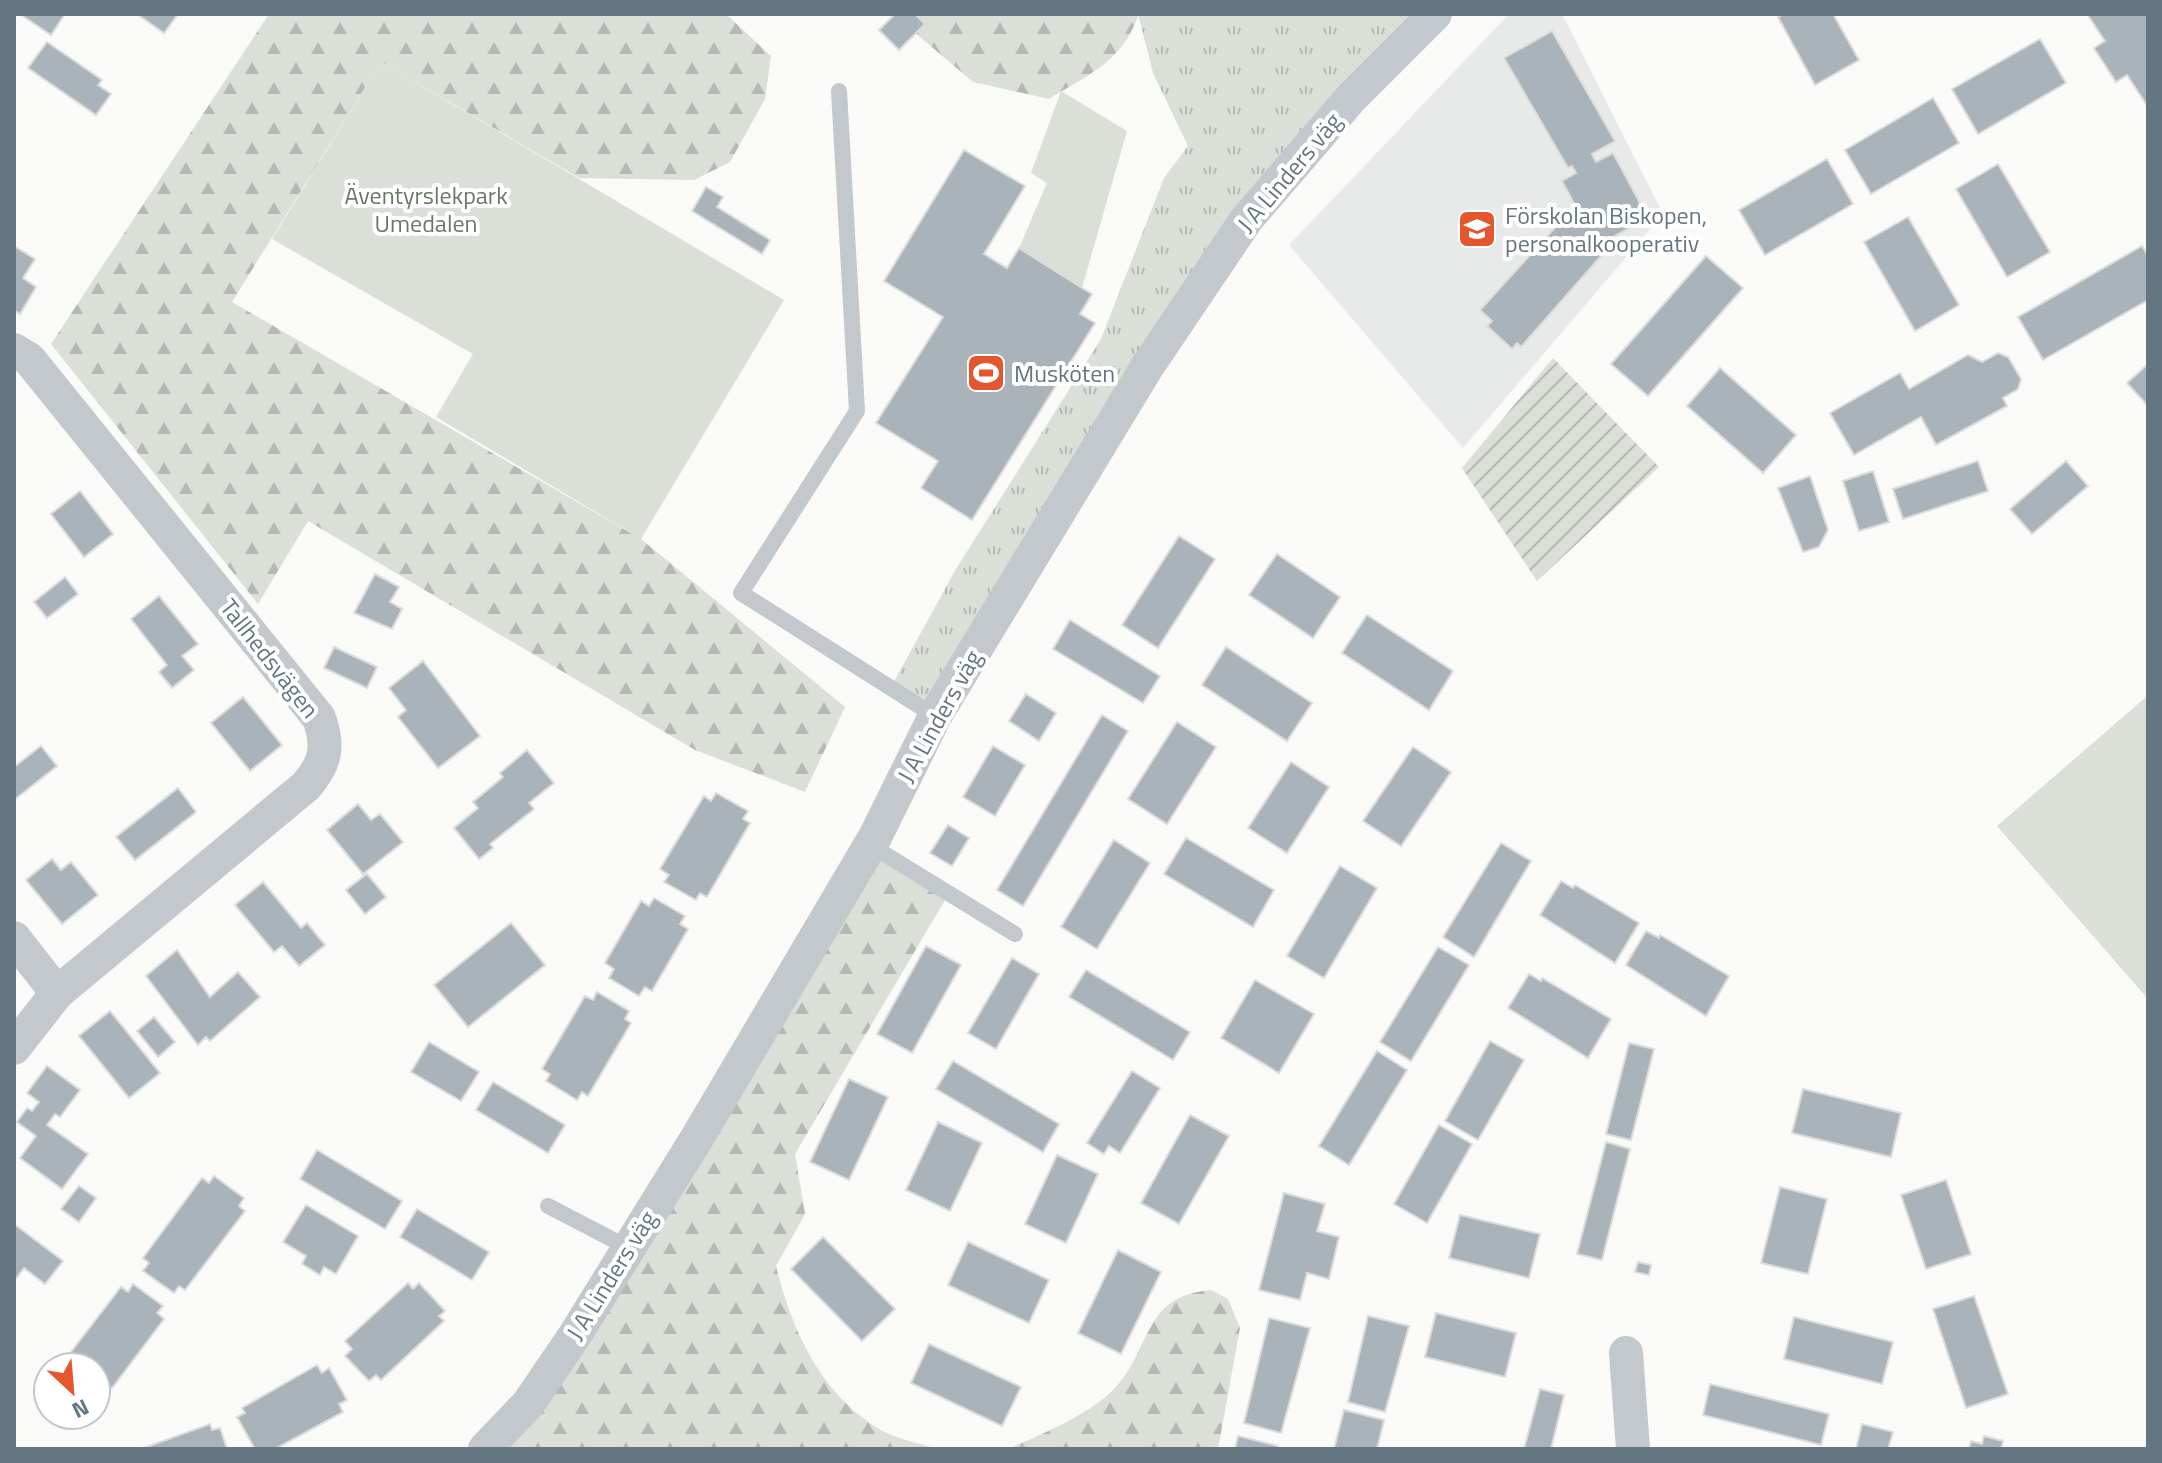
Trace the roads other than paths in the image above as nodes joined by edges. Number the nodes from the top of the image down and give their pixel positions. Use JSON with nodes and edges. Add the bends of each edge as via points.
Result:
{"nodes":[{"id":1,"x":1435,"y":14,"type":"edge"},
{"id":2,"x":839,"y":91,"type":"dead end"},
{"id":3,"x":14,"y":350,"type":"edge"},
{"id":4,"x":935,"y":716,"type":"junction"},
{"id":5,"x":870,"y":845,"type":"junction"},
{"id":6,"x":1015,"y":934,"type":"dead end"},
{"id":7,"x":14,"y":938,"type":"edge"},
{"id":8,"x":57,"y":993,"type":"junction"},
{"id":9,"x":14,"y":1048,"type":"edge"},
{"id":10,"x":548,"y":1206,"type":"dead end"},
{"id":11,"x":627,"y":1247,"type":"junction"},
{"id":12,"x":1626,"y":1353,"type":"dead end"},
{"id":13,"x":485,"y":1449,"type":"edge"},
{"id":14,"x":1633,"y":1449,"type":"edge"}],
"edges":[{"from":1,"to":4,"type":"street","name":"J A Linders väg","via":[[1351,98],[1246,220],[1147,367]]},
{"from":2,"to":4,"type":"lane","via":[[857,411],[741,593]]},
{"from":3,"to":8,"type":"street","name":"Tallhedsvägen","via":[[29,359],[319,718],[326,752],[321,769],[306,786]]},
{"from":4,"to":5,"type":"street","name":"J A Linders väg"},
{"from":5,"to":6,"type":"lane"},
{"from":5,"to":11,"type":"street","name":"J A Linders väg"},
{"from":7,"to":8,"type":"street"},
{"from":8,"to":9,"type":"street","name":"Tallhedsvägen"},
{"from":10,"to":11,"type":"lane"},
{"from":11,"to":13,"type":"street","name":"J A Linders väg","via":[[528,1404]]},
{"from":12,"to":14,"type":"street"}]}
